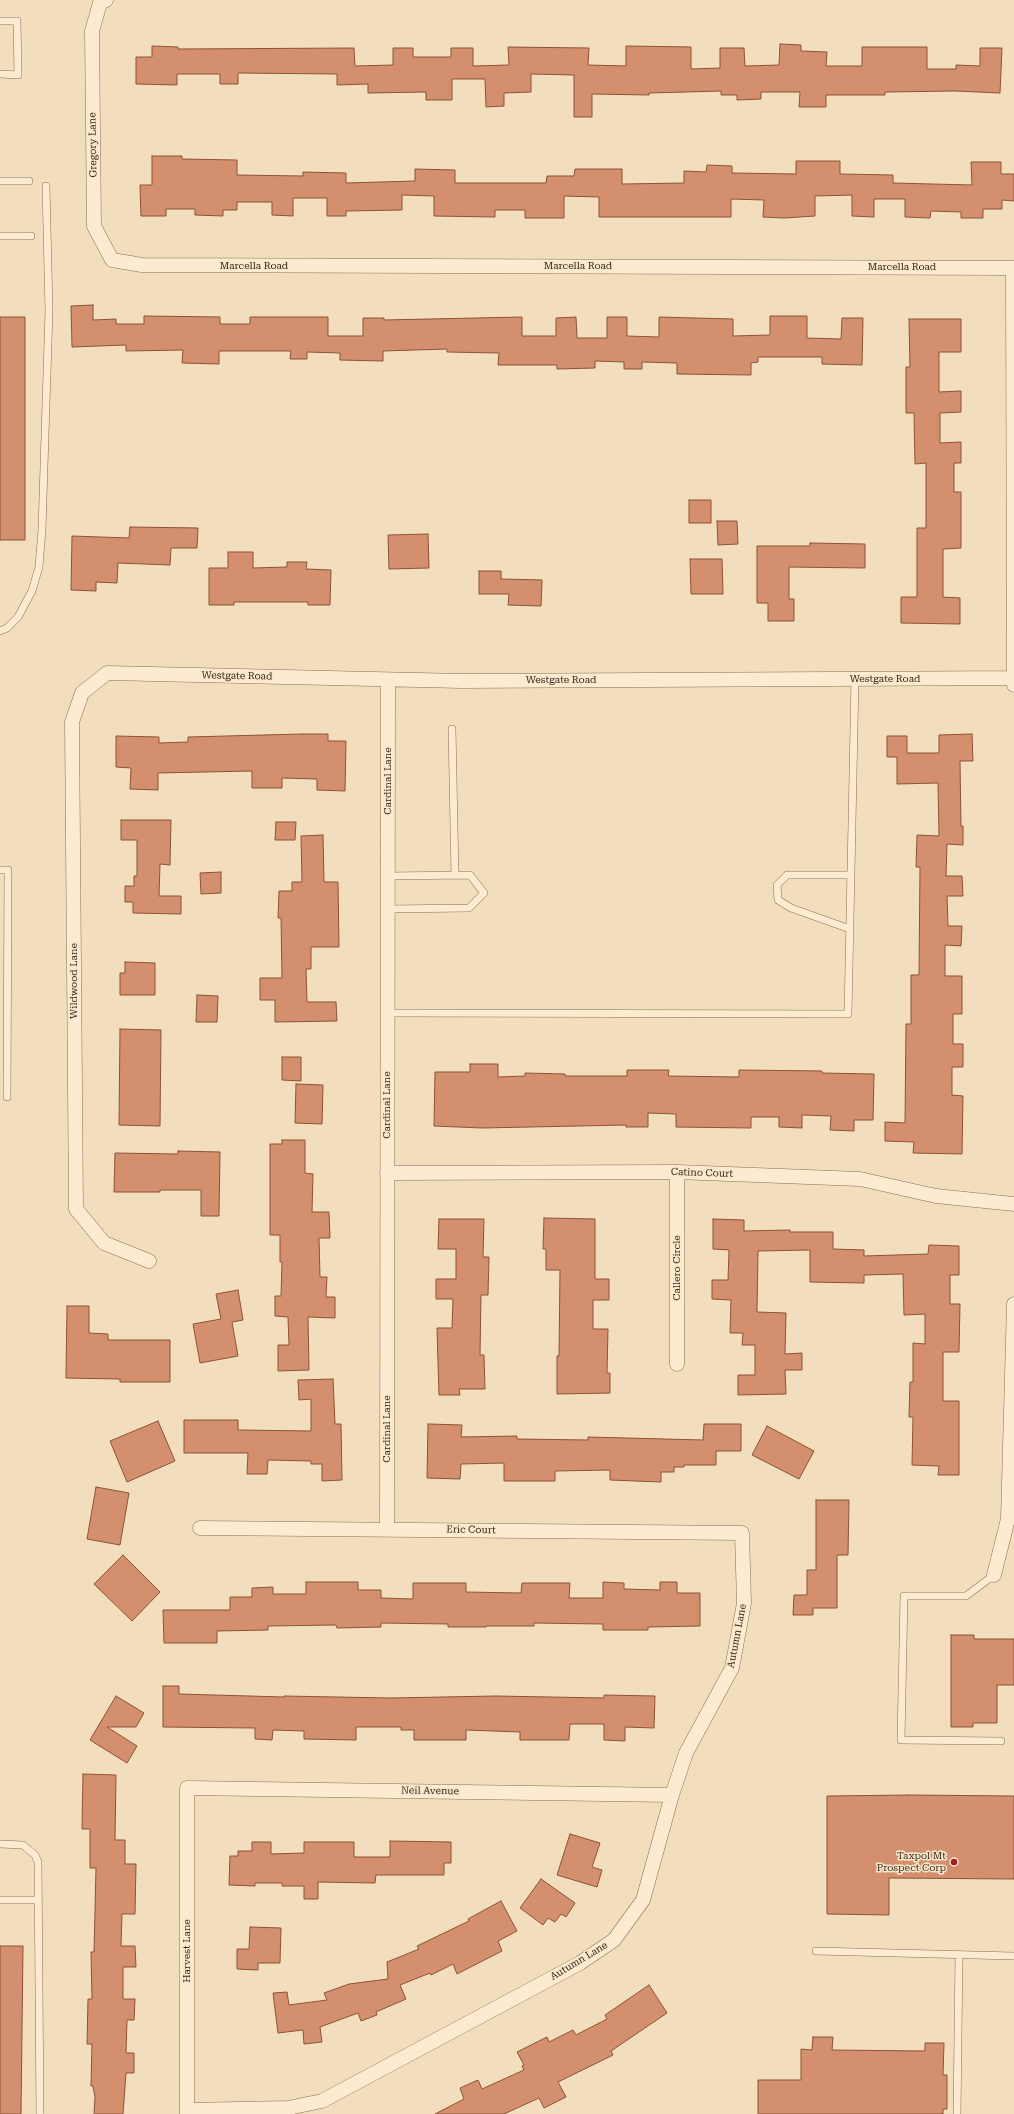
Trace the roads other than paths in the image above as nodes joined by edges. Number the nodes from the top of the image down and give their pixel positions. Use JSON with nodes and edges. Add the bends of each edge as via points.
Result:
{"nodes":[{"id":1,"x":106,"y":0,"type":"edge"},
{"id":2,"x":0,"y":21,"type":"edge"},
{"id":3,"x":0,"y":74,"type":"edge"},
{"id":4,"x":0,"y":181,"type":"edge"},
{"id":5,"x":29,"y":181,"type":"dead end"},
{"id":6,"x":46,"y":186,"type":"dead end"},
{"id":7,"x":0,"y":236,"type":"edge"},
{"id":8,"x":31,"y":236,"type":"dead end"},
{"id":9,"x":142,"y":265,"type":"joint"},
{"id":10,"x":1014,"y":268,"type":"edge"},
{"id":11,"x":0,"y":631,"type":"edge"},
{"id":12,"x":107,"y":673,"type":"joint"},
{"id":13,"x":1014,"y":678,"type":"edge"},
{"id":14,"x":855,"y":679,"type":"junction"},
{"id":15,"x":388,"y":680,"type":"junction"},
{"id":16,"x":1014,"y":685,"type":"edge"},
{"id":17,"x":452,"y":729,"type":"dead end"},
{"id":18,"x":0,"y":870,"type":"edge"},
{"id":19,"x":455,"y":875,"type":"junction"},
{"id":20,"x":851,"y":875,"type":"junction"},
{"id":21,"x":388,"y":876,"type":"junction"},
{"id":22,"x":388,"y":908,"type":"junction"},
{"id":23,"x":850,"y":929,"type":"junction"},
{"id":24,"x":387,"y":1013,"type":"junction"},
{"id":25,"x":7,"y":1097,"type":"dead end"},
{"id":26,"x":678,"y":1172,"type":"junction"},
{"id":27,"x":387,"y":1173,"type":"junction"},
{"id":28,"x":1014,"y":1204,"type":"edge"},
{"id":29,"x":149,"y":1261,"type":"dead end"},
{"id":30,"x":1014,"y":1304,"type":"edge"},
{"id":31,"x":677,"y":1364,"type":"dead end"},
{"id":32,"x":200,"y":1528,"type":"dead end"},
{"id":33,"x":386,"y":1530,"type":"junction"},
{"id":34,"x":742,"y":1533,"type":"joint"},
{"id":35,"x":994,"y":1575,"type":"joint"},
{"id":36,"x":1001,"y":1741,"type":"dead end"},
{"id":37,"x":188,"y":1788,"type":"joint"},
{"id":38,"x":672,"y":1795,"type":"junction"},
{"id":39,"x":0,"y":1844,"type":"edge"},
{"id":40,"x":0,"y":1900,"type":"edge"},
{"id":41,"x":38,"y":1900,"type":"junction"},
{"id":42,"x":816,"y":1950,"type":"dead end"},
{"id":43,"x":959,"y":1956,"type":"junction"},
{"id":44,"x":1014,"y":1956,"type":"edge"},
{"id":45,"x":187,"y":2112,"type":"edge"},
{"id":46,"x":40,"y":2114,"type":"edge"},
{"id":47,"x":957,"y":2114,"type":"edge"}],
"edges":[{"from":1,"to":9,"type":"street","name":"Gregory Lane","via":[[100,3],[92,31],[94,226],[112,260]]},
{"from":2,"to":3,"type":"lane","via":[[17,21],[18,75]]},
{"from":4,"to":5,"type":"lane"},
{"from":6,"to":11,"type":"lane","via":[[49,311],[39,567],[32,591],[18,617]]},
{"from":7,"to":8,"type":"lane"},
{"from":9,"to":10,"type":"street","name":"Marcella Road"},
{"from":10,"to":13,"type":"street"},
{"from":12,"to":15,"type":"street","name":"Westgate Road"},
{"from":12,"to":29,"type":"street","name":"Wildwood Lane","via":[[82,693],[72,722],[76,1209],[104,1243]]},
{"from":13,"to":14,"type":"street","name":"Westgate Road"},
{"from":13,"to":16,"type":"street"},
{"from":14,"to":15,"type":"street","name":"Westgate Road"},
{"from":14,"to":20,"type":"lane"},
{"from":15,"to":21,"type":"street","name":"Cardinal Lane"},
{"from":17,"to":19,"type":"lane"},
{"from":18,"to":25,"type":"lane","via":[[8,870]]},
{"from":19,"to":21,"type":"lane"},
{"from":19,"to":22,"type":"lane","via":[[470,875],[484,893],[469,908]]},
{"from":20,"to":23,"type":"lane"},
{"from":20,"to":23,"type":"lane","via":[[787,875],[777,885],[778,900],[791,908]]},
{"from":21,"to":22,"type":"street","name":"Cardinal Lane"},
{"from":22,"to":24,"type":"street","name":"Cardinal Lane"},
{"from":23,"to":24,"type":"lane","via":[[848,1014]]},
{"from":24,"to":27,"type":"street","name":"Cardinal Lane"},
{"from":26,"to":27,"type":"street","name":"Catino Court"},
{"from":26,"to":28,"type":"street","name":"Catino Court","via":[[860,1179],[936,1196]]},
{"from":26,"to":31,"type":"street","name":"Callero Circle"},
{"from":27,"to":33,"type":"street","name":"Cardinal Lane"},
{"from":30,"to":35,"type":"street","via":[[1008,1518]]},
{"from":32,"to":33,"type":"street","name":"Eric Court"},
{"from":33,"to":34,"type":"street","name":"Eric Court"},
{"from":34,"to":38,"type":"street","name":"Autumn Lane","via":[[744,1603],[732,1668],[686,1753]]},
{"from":35,"to":36,"type":"lane","via":[[966,1596],[904,1596],[901,1740]]},
{"from":37,"to":38,"type":"street","name":"Neil Avenue"},
{"from":37,"to":45,"type":"street","name":"Harvest Lane"},
{"from":38,"to":45,"type":"street","name":"Autumn Lane","via":[[643,1900],[614,1940],[580,1963],[322,2101],[288,2108]]},
{"from":39,"to":41,"type":"lane","via":[[23,1846],[35,1855],[38,1862]]},
{"from":40,"to":41,"type":"lane"},
{"from":41,"to":46,"type":"lane"},
{"from":42,"to":43,"type":"lane"},
{"from":43,"to":44,"type":"lane"},
{"from":43,"to":47,"type":"lane"}]}
